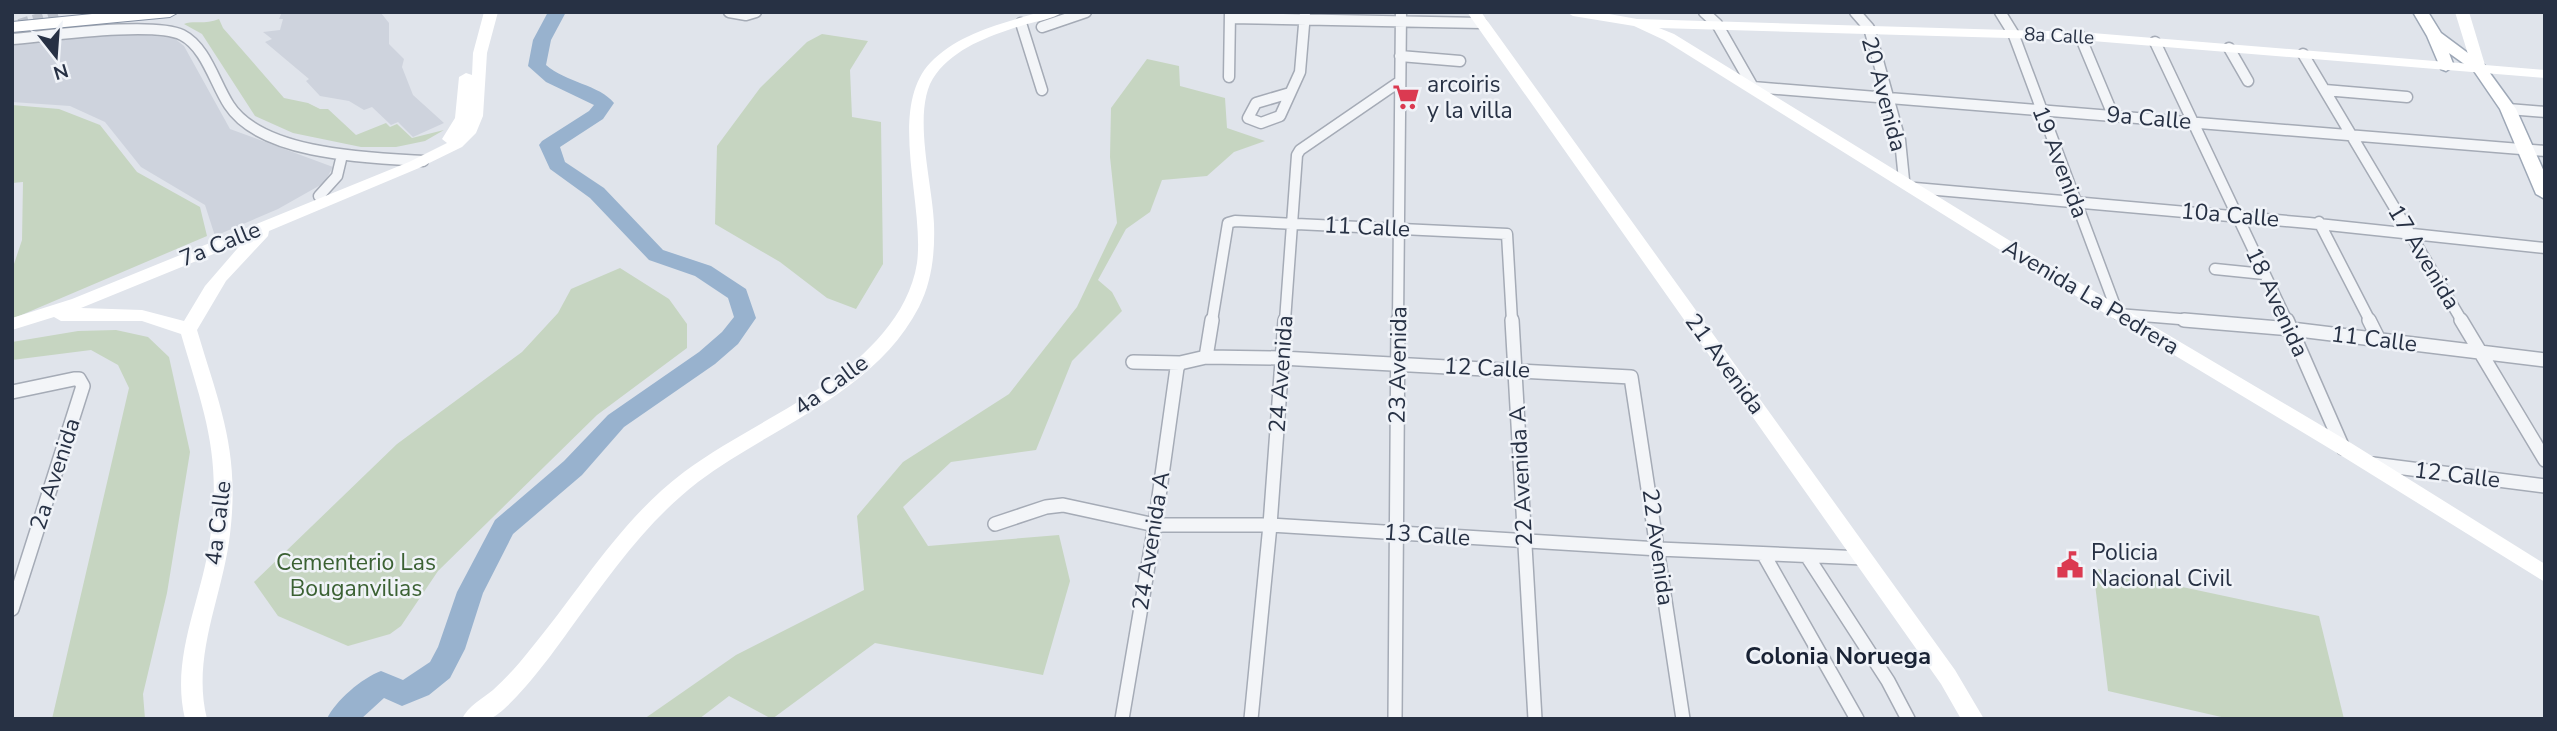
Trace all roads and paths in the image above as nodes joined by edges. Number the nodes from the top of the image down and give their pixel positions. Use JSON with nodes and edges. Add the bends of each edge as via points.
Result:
{"nodes":[{"id":1,"x":96,"y":12,"type":"edge"},
{"id":2,"x":170,"y":12,"type":"edge"},
{"id":3,"x":480,"y":12,"type":"edge"},
{"id":4,"x":491,"y":12,"type":"edge"},
{"id":5,"x":729,"y":12,"type":"edge"},
{"id":6,"x":756,"y":12,"type":"edge"},
{"id":7,"x":1055,"y":12,"type":"edge"},
{"id":8,"x":1087,"y":12,"type":"edge"},
{"id":9,"x":1573,"y":12,"type":"edge"},
{"id":10,"x":1704,"y":12,"type":"edge"},
{"id":11,"x":1855,"y":12,"type":"edge"},
{"id":12,"x":2000,"y":12,"type":"edge"},
{"id":13,"x":2420,"y":12,"type":"edge"},
{"id":14,"x":2462,"y":12,"type":"edge"},
{"id":15,"x":1230,"y":15,"type":"edge"},
{"id":16,"x":1305,"y":16,"type":"edge"},
{"id":17,"x":1401,"y":17,"type":"edge"},
{"id":18,"x":1477,"y":18,"type":"edge"},
{"id":19,"x":12,"y":21,"type":"edge"},
{"id":20,"x":1021,"y":23,"type":"junction"},
{"id":21,"x":1637,"y":23,"type":"junction"},
{"id":22,"x":1717,"y":24,"type":"junction"},
{"id":23,"x":12,"y":27,"type":"edge"},
{"id":24,"x":1042,"y":27,"type":"dead end"},
{"id":25,"x":1868,"y":28,"type":"junction"},
{"id":26,"x":2014,"y":33,"type":"junction"},
{"id":27,"x":2080,"y":36,"type":"junction"},
{"id":28,"x":2435,"y":36,"type":"junction"},
{"id":29,"x":12,"y":39,"type":"edge"},
{"id":30,"x":2155,"y":42,"type":"junction"},
{"id":31,"x":2229,"y":48,"type":"junction"},
{"id":32,"x":2303,"y":54,"type":"junction"},
{"id":33,"x":1400,"y":56,"type":"junction"},
{"id":34,"x":1460,"y":61,"type":"dead end"},
{"id":35,"x":2446,"y":66,"type":"junction"},
{"id":36,"x":2479,"y":68,"type":"junction"},
{"id":37,"x":2545,"y":74,"type":"edge"},
{"id":38,"x":1229,"y":77,"type":"dead end"},
{"id":39,"x":2248,"y":81,"type":"dead end"},
{"id":40,"x":1399,"y":82,"type":"junction"},
{"id":41,"x":1753,"y":88,"type":"junction"},
{"id":42,"x":1042,"y":90,"type":"dead end"},
{"id":43,"x":2325,"y":90,"type":"junction"},
{"id":44,"x":1290,"y":93,"type":"dead end"},
{"id":45,"x":1889,"y":97,"type":"junction"},
{"id":46,"x":2407,"y":97,"type":"dead end"},
{"id":47,"x":2040,"y":110,"type":"junction"},
{"id":48,"x":2508,"y":110,"type":"junction"},
{"id":49,"x":2545,"y":112,"type":"edge"},
{"id":50,"x":2113,"y":115,"type":"junction"},
{"id":51,"x":2191,"y":122,"type":"junction"},
{"id":52,"x":463,"y":132,"type":"junction"},
{"id":53,"x":2351,"y":136,"type":"junction"},
{"id":54,"x":2526,"y":150,"type":"junction"},
{"id":55,"x":2545,"y":151,"type":"edge"},
{"id":56,"x":342,"y":155,"type":"junction"},
{"id":57,"x":414,"y":162,"type":"junction"},
{"id":58,"x":1910,"y":184,"type":"junction"},
{"id":59,"x":2545,"y":194,"type":"edge"},
{"id":60,"x":319,"y":196,"type":"junction"},
{"id":61,"x":2075,"y":202,"type":"junction"},
{"id":62,"x":2235,"y":214,"type":"junction"},
{"id":63,"x":273,"y":219,"type":"junction"},
{"id":64,"x":2319,"y":222,"type":"junction"},
{"id":65,"x":1293,"y":223,"type":"junction"},
{"id":66,"x":1401,"y":228,"type":"junction"},
{"id":67,"x":2409,"y":231,"type":"junction"},
{"id":68,"x":1507,"y":234,"type":"joint"},
{"id":69,"x":2545,"y":248,"type":"edge"},
{"id":70,"x":2215,"y":269,"type":"dead end"},
{"id":71,"x":2264,"y":274,"type":"junction"},
{"id":72,"x":2118,"y":314,"type":"junction"},
{"id":73,"x":44,"y":316,"type":"junction"},
{"id":74,"x":19,"y":322,"type":"edge"},
{"id":75,"x":2291,"y":329,"type":"junction"},
{"id":76,"x":188,"y":330,"type":"junction"},
{"id":77,"x":2379,"y":340,"type":"junction"},
{"id":78,"x":2480,"y":351,"type":"junction"},
{"id":79,"x":1206,"y":358,"type":"junction"},
{"id":80,"x":1281,"y":358,"type":"junction"},
{"id":81,"x":2545,"y":360,"type":"edge"},
{"id":82,"x":1133,"y":362,"type":"dead end"},
{"id":83,"x":1180,"y":363,"type":"junction"},
{"id":84,"x":1399,"y":363,"type":"junction"},
{"id":85,"x":1515,"y":370,"type":"junction"},
{"id":86,"x":1631,"y":377,"type":"joint"},
{"id":87,"x":12,"y":392,"type":"edge"},
{"id":88,"x":2344,"y":448,"type":"junction"},
{"id":89,"x":2545,"y":460,"type":"edge"},
{"id":90,"x":2369,"y":464,"type":"junction"},
{"id":91,"x":2545,"y":486,"type":"edge"},
{"id":92,"x":995,"y":524,"type":"dead end"},
{"id":93,"x":1155,"y":525,"type":"junction"},
{"id":94,"x":1270,"y":525,"type":"junction"},
{"id":95,"x":1395,"y":533,"type":"junction"},
{"id":96,"x":1525,"y":542,"type":"junction"},
{"id":97,"x":1659,"y":549,"type":"junction"},
{"id":98,"x":1764,"y":555,"type":"junction"},
{"id":99,"x":1807,"y":556,"type":"junction"},
{"id":100,"x":1863,"y":558,"type":"junction"},
{"id":101,"x":2545,"y":573,"type":"edge"},
{"id":102,"x":12,"y":609,"type":"edge"},
{"id":103,"x":196,"y":719,"type":"edge"},
{"id":104,"x":473,"y":719,"type":"edge"},
{"id":105,"x":1122,"y":719,"type":"edge"},
{"id":106,"x":1251,"y":719,"type":"edge"},
{"id":107,"x":1395,"y":719,"type":"edge"},
{"id":108,"x":1535,"y":719,"type":"edge"},
{"id":109,"x":1683,"y":719,"type":"edge"},
{"id":110,"x":1857,"y":719,"type":"edge"},
{"id":111,"x":1908,"y":719,"type":"edge"},
{"id":112,"x":1972,"y":719,"type":"edge"}],
"edges":[{"from":1,"to":19,"type":"highway"},
{"from":2,"to":23,"type":"highway"},
{"from":3,"to":52,"type":"street","via":[[472,40]]},
{"from":4,"to":52,"type":"street","via":[[480,52],[476,117]]},
{"from":5,"to":6,"type":"street"},
{"from":7,"to":20,"type":"street","name":"4a Calle"},
{"from":8,"to":24,"type":"street"},
{"from":9,"to":21,"type":"street","name":"8a Calle"},
{"from":10,"to":22,"type":"street"},
{"from":11,"to":25,"type":"street","name":"20 Avenida"},
{"from":12,"to":26,"type":"street","name":"19 Avenida"},
{"from":13,"to":28,"type":"main road"},
{"from":14,"to":36,"type":"street"},
{"from":15,"to":16,"type":"street"},
{"from":15,"to":38,"type":"street"},
{"from":16,"to":17,"type":"street"},
{"from":16,"to":44,"type":"street","via":[[1301,67]]},
{"from":17,"to":18,"type":"street"},
{"from":17,"to":33,"type":"street","name":"23 Avenida"},
{"from":18,"to":100,"type":"street","name":"21 Avenida"},
{"from":20,"to":42,"type":"street"},
{"from":20,"to":104,"type":"street","name":"4a Calle","via":[[962,45],[941,60],[923,83],[917,115],[927,260],[911,306],[890,336],[839,383],[664,499],[620,545],[517,679]]},
{"from":21,"to":22,"type":"street","name":"8a Calle"},
{"from":21,"to":41,"type":"street","name":"Avenida La Pedrera","via":[[1670,37]]},
{"from":22,"to":25,"type":"street","name":"8a Calle"},
{"from":22,"to":41,"type":"street"},
{"from":25,"to":26,"type":"street","name":"8a Calle"},
{"from":25,"to":45,"type":"street","name":"20 Avenida"},
{"from":26,"to":27,"type":"street","name":"8a Calle"},
{"from":26,"to":47,"type":"street","name":"19 Avenida"},
{"from":27,"to":30,"type":"street","name":"8a Calle"},
{"from":27,"to":50,"type":"street"},
{"from":28,"to":35,"type":"main road"},
{"from":28,"to":36,"type":"main road"},
{"from":29,"to":56,"type":"street","via":[[149,30],[183,35],[245,123],[271,136]]},
{"from":30,"to":31,"type":"street","name":"8a Calle"},
{"from":30,"to":51,"type":"street","name":"18 Avenida"},
{"from":31,"to":32,"type":"street","name":"8a Calle"},
{"from":31,"to":39,"type":"street"},
{"from":32,"to":35,"type":"street","name":"8a Calle"},
{"from":32,"to":43,"type":"street","name":"17 Avenida"},
{"from":33,"to":34,"type":"street"},
{"from":33,"to":40,"type":"street","name":"23 Avenida"},
{"from":35,"to":36,"type":"street","name":"8a Calle"},
{"from":36,"to":37,"type":"street","name":"8a Calle"},
{"from":36,"to":48,"type":"main road"},
{"from":40,"to":65,"type":"street","name":"24 Avenida","via":[[1300,150]]},
{"from":40,"to":66,"type":"street","name":"23 Avenida"},
{"from":41,"to":45,"type":"street","name":"9a Calle"},
{"from":41,"to":58,"type":"street","name":"Avenida La Pedrera"},
{"from":43,"to":46,"type":"street"},
{"from":43,"to":53,"type":"street","name":"17 Avenida"},
{"from":45,"to":47,"type":"street","name":"9a Calle"},
{"from":45,"to":58,"type":"street","name":"20 Avenida"},
{"from":47,"to":50,"type":"street","name":"9a Calle"},
{"from":47,"to":61,"type":"street","name":"19 Avenida"},
{"from":48,"to":49,"type":"street"},
{"from":48,"to":54,"type":"main road"},
{"from":50,"to":51,"type":"street","name":"9a Calle"},
{"from":51,"to":53,"type":"street","name":"9a Calle"},
{"from":51,"to":62,"type":"street","name":"18 Avenida"},
{"from":52,"to":57,"type":"street"},
{"from":53,"to":54,"type":"street","name":"9a Calle"},
{"from":53,"to":67,"type":"street","name":"17 Avenida"},
{"from":54,"to":55,"type":"street","name":"9a Calle"},
{"from":54,"to":59,"type":"main road"},
{"from":56,"to":57,"type":"street"},
{"from":56,"to":60,"type":"street","via":[[337,176]]},
{"from":57,"to":60,"type":"street","name":"7a Calle"},
{"from":57,"to":63,"type":"street","name":"7a Calle"},
{"from":58,"to":61,"type":"street","name":"10a Calle"},
{"from":58,"to":72,"type":"street","name":"Avenida La Pedrera"},
{"from":60,"to":63,"type":"street","name":"7a Calle"},
{"from":61,"to":62,"type":"street","name":"10a Calle"},
{"from":61,"to":72,"type":"street","name":"19 Avenida"},
{"from":62,"to":64,"type":"street","name":"10a Calle"},
{"from":62,"to":71,"type":"street","name":"18 Avenida"},
{"from":63,"to":73,"type":"street","name":"7a Calle"},
{"from":63,"to":74,"type":"street","name":"7a Calle"},
{"from":63,"to":76,"type":"street","via":[[228,267],[195,312]]},
{"from":64,"to":67,"type":"street","name":"10a Calle"},
{"from":64,"to":77,"type":"street"},
{"from":65,"to":66,"type":"street","name":"11 Calle"},
{"from":65,"to":79,"type":"street","name":"11 Calle","via":[[1228,223]]},
{"from":65,"to":80,"type":"street","name":"24 Avenida"},
{"from":66,"to":68,"type":"street","name":"11 Calle"},
{"from":66,"to":84,"type":"street","name":"23 Avenida"},
{"from":67,"to":69,"type":"street","name":"10a Calle"},
{"from":67,"to":78,"type":"street","name":"17 Avenida"},
{"from":68,"to":85,"type":"street","name":"22 Avenida A"},
{"from":70,"to":71,"type":"street"},
{"from":71,"to":75,"type":"street","name":"18 Avenida"},
{"from":72,"to":75,"type":"street","name":"11 Calle"},
{"from":72,"to":88,"type":"street","name":"Avenida La Pedrera"},
{"from":73,"to":74,"type":"street","name":"7a Calle"},
{"from":73,"to":76,"type":"street","via":[[131,314],[159,318]]},
{"from":75,"to":77,"type":"street","name":"11 Calle"},
{"from":75,"to":88,"type":"street","name":"18 Avenida"},
{"from":76,"to":103,"type":"street","name":"4a Calle","via":[[223,451],[224,485],[219,541],[193,662],[191,692]]},
{"from":77,"to":78,"type":"street","name":"11 Calle"},
{"from":78,"to":81,"type":"street","name":"11 Calle"},
{"from":78,"to":89,"type":"street","name":"17 Avenida"},
{"from":79,"to":80,"type":"street","name":"12 Calle"},
{"from":79,"to":83,"type":"street","name":"12 Calle"},
{"from":80,"to":84,"type":"street","name":"12 Calle"},
{"from":80,"to":94,"type":"street","name":"24 Avenida"},
{"from":82,"to":83,"type":"street","name":"12 Calle"},
{"from":83,"to":93,"type":"street","name":"24 Avenida A"},
{"from":84,"to":85,"type":"street","name":"12 Calle"},
{"from":84,"to":95,"type":"street","name":"23 Avenida"},
{"from":85,"to":86,"type":"street","name":"12 Calle"},
{"from":85,"to":96,"type":"street","name":"22 Avenida A"},
{"from":86,"to":97,"type":"street","name":"22 Avenida"},
{"from":87,"to":102,"type":"street","name":"2a Avenida","via":[[79,379],[83,386]]},
{"from":88,"to":90,"type":"street","name":"Avenida La Pedrera"},
{"from":90,"to":91,"type":"street","name":"12 Calle"},
{"from":90,"to":101,"type":"street","name":"Avenida La Pedrera"},
{"from":92,"to":93,"type":"street","name":"13 Calle","via":[[1063,505]]},
{"from":93,"to":94,"type":"street","name":"13 Calle"},
{"from":93,"to":105,"type":"street","name":"24 Avenida A"},
{"from":94,"to":95,"type":"street","name":"13 Calle"},
{"from":94,"to":106,"type":"street","name":"24 Avenida"},
{"from":95,"to":96,"type":"street","name":"13 Calle"},
{"from":95,"to":107,"type":"street","name":"23 Avenida"},
{"from":96,"to":97,"type":"street","name":"13 Calle"},
{"from":96,"to":108,"type":"street","name":"22 Avenida A"},
{"from":97,"to":98,"type":"street","name":"13 Calle"},
{"from":97,"to":109,"type":"street","name":"22 Avenida"},
{"from":98,"to":99,"type":"street","name":"13 Calle"},
{"from":98,"to":110,"type":"street"},
{"from":99,"to":100,"type":"street","name":"13 Calle"},
{"from":99,"to":111,"type":"street"},
{"from":100,"to":112,"type":"street","name":"21 Avenida","via":[[1948,677]]}]}
